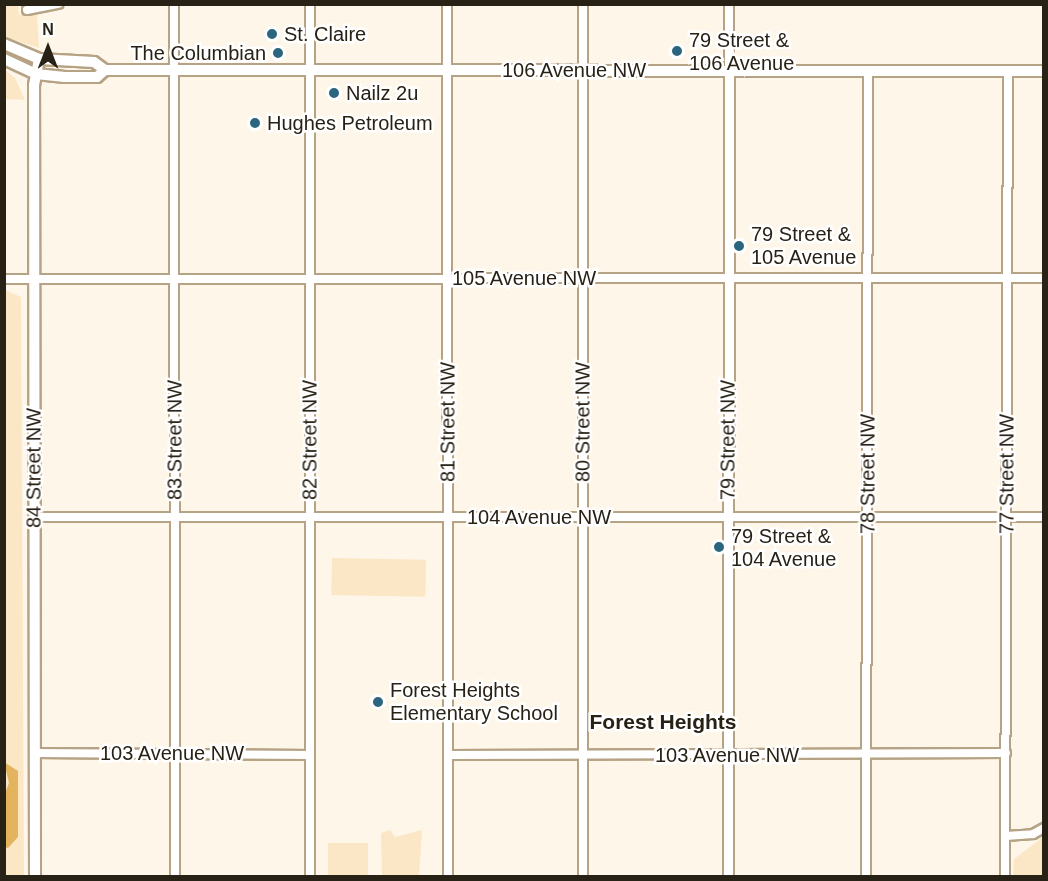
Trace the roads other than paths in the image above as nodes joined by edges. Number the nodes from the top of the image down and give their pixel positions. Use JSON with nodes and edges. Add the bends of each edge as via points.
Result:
{"nodes":[{"id":1,"x":58,"y":4,"type":"edge"},
{"id":2,"x":174,"y":4,"type":"edge"},
{"id":3,"x":310,"y":4,"type":"edge"},
{"id":4,"x":447,"y":4,"type":"edge"},
{"id":5,"x":583,"y":4,"type":"edge"},
{"id":6,"x":729,"y":4,"type":"edge"},
{"id":7,"x":27,"y":10,"type":"dead end"},
{"id":8,"x":4,"y":44,"type":"edge"},
{"id":9,"x":4,"y":58,"type":"edge"},
{"id":10,"x":39,"y":59,"type":"junction"},
{"id":11,"x":105,"y":70,"type":"junction"},
{"id":12,"x":175,"y":70,"type":"junction"},
{"id":13,"x":310,"y":70,"type":"junction"},
{"id":14,"x":447,"y":70,"type":"junction"},
{"id":15,"x":583,"y":70,"type":"junction"},
{"id":16,"x":729,"y":70,"type":"junction"},
{"id":17,"x":868,"y":71,"type":"junction"},
{"id":18,"x":1008,"y":71,"type":"junction"},
{"id":19,"x":1044,"y":71,"type":"edge"},
{"id":20,"x":36,"y":74,"type":"junction"},
{"id":21,"x":309,"y":278,"type":"junction"},
{"id":22,"x":448,"y":278,"type":"junction"},
{"id":23,"x":583,"y":278,"type":"junction"},
{"id":24,"x":729,"y":278,"type":"junction"},
{"id":25,"x":869,"y":278,"type":"junction"},
{"id":26,"x":1007,"y":278,"type":"junction"},
{"id":27,"x":1044,"y":278,"type":"edge"},
{"id":28,"x":4,"y":279,"type":"edge"},
{"id":29,"x":34,"y":279,"type":"junction"},
{"id":30,"x":175,"y":279,"type":"junction"},
{"id":31,"x":35,"y":516,"type":"junction"},
{"id":32,"x":175,"y":516,"type":"junction"},
{"id":33,"x":311,"y":517,"type":"junction"},
{"id":34,"x":448,"y":517,"type":"junction"},
{"id":35,"x":583,"y":517,"type":"junction"},
{"id":36,"x":868,"y":517,"type":"junction"},
{"id":37,"x":1007,"y":517,"type":"junction"},
{"id":38,"x":1044,"y":517,"type":"edge"},
{"id":39,"x":728,"y":518,"type":"junction"},
{"id":40,"x":34,"y":753,"type":"junction"},
{"id":41,"x":174,"y":753,"type":"junction"},
{"id":42,"x":1006,"y":753,"type":"junction"},
{"id":43,"x":310,"y":755,"type":"junction"},
{"id":44,"x":448,"y":755,"type":"junction"},
{"id":45,"x":583,"y":755,"type":"junction"},
{"id":46,"x":728,"y":755,"type":"junction"},
{"id":47,"x":867,"y":755,"type":"junction"},
{"id":48,"x":1044,"y":828,"type":"edge"},
{"id":49,"x":1006,"y":836,"type":"junction"},
{"id":50,"x":35,"y":876,"type":"edge"},
{"id":51,"x":174,"y":876,"type":"edge"},
{"id":52,"x":310,"y":876,"type":"edge"},
{"id":53,"x":448,"y":876,"type":"edge"},
{"id":54,"x":583,"y":876,"type":"edge"},
{"id":55,"x":728,"y":876,"type":"edge"},
{"id":56,"x":866,"y":876,"type":"edge"},
{"id":57,"x":1005,"y":876,"type":"edge"}],
"edges":[{"from":1,"to":7,"type":"street"},
{"from":2,"to":12,"type":"street","name":"83 Street NW"},
{"from":3,"to":13,"type":"street","name":"82 Street NW"},
{"from":4,"to":14,"type":"street","name":"81 Street NW"},
{"from":5,"to":15,"type":"street","name":"80 Street NW"},
{"from":6,"to":16,"type":"street","name":"79 Street NW"},
{"from":8,"to":10,"type":"main road"},
{"from":9,"to":20,"type":"main road"},
{"from":10,"to":11,"type":"main road","name":"106 Avenue NW","via":[[94,62]]},
{"from":10,"to":20,"type":"main road","name":"84 Street NW"},
{"from":11,"to":12,"type":"main road","name":"106 Avenue NW"},
{"from":11,"to":20,"type":"main road","name":"106 Avenue NW","via":[[97,77]]},
{"from":12,"to":13,"type":"main road","name":"106 Avenue NW"},
{"from":12,"to":30,"type":"street","name":"83 Street NW"},
{"from":13,"to":14,"type":"main road","name":"106 Avenue NW"},
{"from":13,"to":21,"type":"street","name":"82 Street NW"},
{"from":14,"to":15,"type":"main road","name":"106 Avenue NW"},
{"from":14,"to":22,"type":"street","name":"81 Street NW"},
{"from":15,"to":16,"type":"main road","name":"106 Avenue NW"},
{"from":15,"to":23,"type":"street","name":"80 Street NW"},
{"from":16,"to":17,"type":"main road","name":"106 Avenue NW"},
{"from":16,"to":24,"type":"street","name":"79 Street NW"},
{"from":17,"to":18,"type":"main road","name":"106 Avenue NW"},
{"from":17,"to":25,"type":"street","name":"78 Street NW"},
{"from":18,"to":19,"type":"main road","name":"106 Avenue NW"},
{"from":18,"to":26,"type":"street","name":"77 Street NW"},
{"from":20,"to":29,"type":"main road","name":"84 Street NW"},
{"from":21,"to":22,"type":"street","name":"105 Avenue NW"},
{"from":21,"to":30,"type":"street","name":"105 Avenue NW"},
{"from":21,"to":33,"type":"street","name":"82 Street NW"},
{"from":22,"to":23,"type":"street","name":"105 Avenue NW"},
{"from":22,"to":34,"type":"street","name":"81 Street NW"},
{"from":23,"to":24,"type":"street","name":"105 Avenue NW"},
{"from":23,"to":35,"type":"street","name":"80 Street NW"},
{"from":24,"to":25,"type":"street","name":"105 Avenue NW"},
{"from":24,"to":39,"type":"street","name":"79 Street NW"},
{"from":25,"to":26,"type":"street","name":"105 Avenue NW"},
{"from":25,"to":36,"type":"street","name":"78 Street NW"},
{"from":26,"to":27,"type":"street","name":"105 Avenue NW"},
{"from":26,"to":37,"type":"street","name":"77 Street NW"},
{"from":28,"to":29,"type":"street","name":"105 Avenue NW"},
{"from":29,"to":30,"type":"street","name":"105 Avenue NW"},
{"from":29,"to":31,"type":"main road","name":"84 Street NW"},
{"from":30,"to":32,"type":"street","name":"83 Street NW"},
{"from":31,"to":32,"type":"street","name":"104 Avenue NW"},
{"from":31,"to":40,"type":"main road","name":"84 Street NW"},
{"from":32,"to":33,"type":"street","name":"104 Avenue NW"},
{"from":32,"to":41,"type":"street","name":"83 Street NW"},
{"from":33,"to":34,"type":"street","name":"104 Avenue NW"},
{"from":33,"to":43,"type":"street","name":"82 Street NW"},
{"from":34,"to":35,"type":"street","name":"104 Avenue NW"},
{"from":34,"to":44,"type":"street","name":"81 Street NW"},
{"from":35,"to":39,"type":"street","name":"104 Avenue NW"},
{"from":35,"to":45,"type":"street","name":"80 Street NW"},
{"from":36,"to":37,"type":"street","name":"104 Avenue NW"},
{"from":36,"to":39,"type":"street","name":"104 Avenue NW"},
{"from":36,"to":47,"type":"street","name":"78 Street NW"},
{"from":37,"to":38,"type":"street","name":"104 Avenue NW"},
{"from":37,"to":42,"type":"street","name":"77 Street NW"},
{"from":39,"to":46,"type":"street","name":"79 Street NW"},
{"from":40,"to":41,"type":"street","name":"103 Avenue NW"},
{"from":40,"to":50,"type":"main road","name":"84 Street NW"},
{"from":41,"to":43,"type":"street","name":"103 Avenue NW"},
{"from":41,"to":51,"type":"street","name":"83 Street NW"},
{"from":42,"to":47,"type":"street","name":"103 Avenue NW"},
{"from":42,"to":49,"type":"street","name":"77 Street NW"},
{"from":43,"to":52,"type":"street","name":"82 Street NW"},
{"from":44,"to":45,"type":"street","name":"103 Avenue NW"},
{"from":44,"to":53,"type":"street","name":"81 Street NW"},
{"from":45,"to":46,"type":"street","name":"103 Avenue NW"},
{"from":45,"to":54,"type":"street","name":"80 Street NW"},
{"from":46,"to":47,"type":"street","name":"103 Avenue NW"},
{"from":46,"to":55,"type":"street","name":"79 Street NW"},
{"from":47,"to":56,"type":"street","name":"78 Street NW"},
{"from":48,"to":49,"type":"street","via":[[1034,834]]},
{"from":49,"to":57,"type":"street","name":"77 Street NW"}]}
